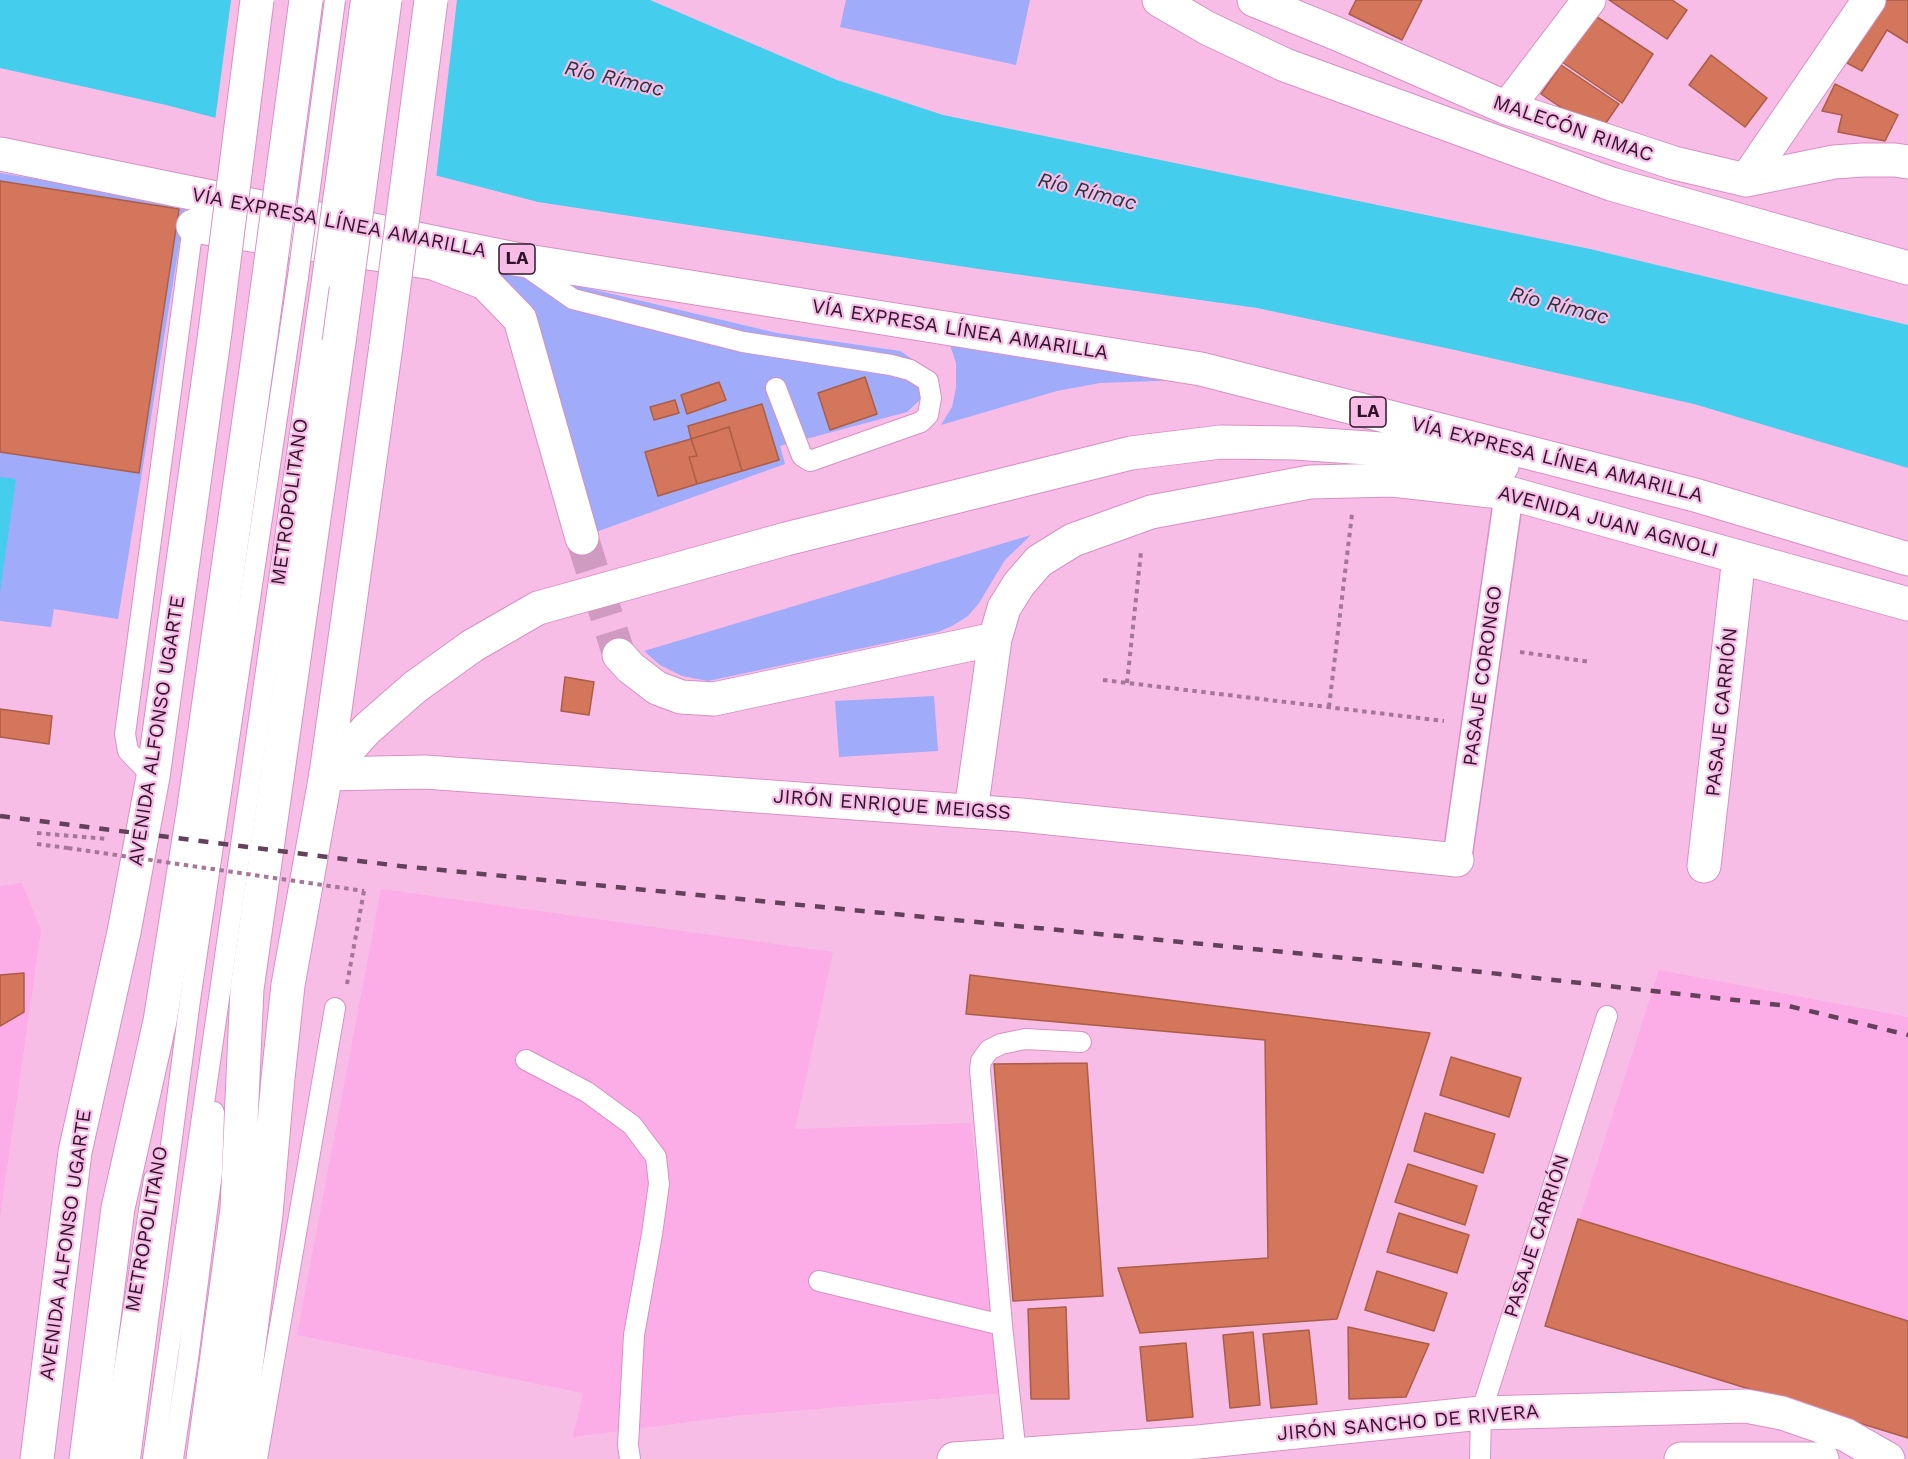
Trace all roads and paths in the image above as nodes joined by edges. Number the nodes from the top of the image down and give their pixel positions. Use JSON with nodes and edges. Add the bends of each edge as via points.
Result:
{"nodes":[{"id":1,"x":257,"y":0,"type":"edge"},
{"id":2,"x":306,"y":0,"type":"edge"},
{"id":3,"x":335,"y":0,"type":"edge"},
{"id":4,"x":361,"y":0,"type":"edge"},
{"id":5,"x":385,"y":0,"type":"edge"},
{"id":6,"x":431,"y":0,"type":"edge"},
{"id":7,"x":1159,"y":0,"type":"edge"},
{"id":8,"x":1254,"y":0,"type":"edge"},
{"id":9,"x":1589,"y":0,"type":"edge"},
{"id":10,"x":1869,"y":0,"type":"edge"},
{"id":11,"x":1507,"y":108,"type":"junction"},
{"id":12,"x":0,"y":154,"type":"edge"},
{"id":13,"x":1908,"y":162,"type":"edge"},
{"id":14,"x":1746,"y":180,"type":"junction"},
{"id":15,"x":193,"y":226,"type":"joint"},
{"id":16,"x":515,"y":259,"type":"junction"},
{"id":17,"x":1908,"y":268,"type":"edge"},
{"id":18,"x":776,"y":388,"type":"dead end"},
{"id":19,"x":1356,"y":481,"type":"junction"},
{"id":20,"x":1509,"y":493,"type":"junction"},
{"id":21,"x":1695,"y":495,"type":"junction"},
{"id":22,"x":1151,"y":512,"type":"junction"},
{"id":23,"x":582,"y":538,"type":"tunnel mouth"},
{"id":24,"x":1739,"y":557,"type":"junction"},
{"id":25,"x":1906,"y":559,"type":"edge"},
{"id":26,"x":1908,"y":604,"type":"edge"},
{"id":27,"x":995,"y":639,"type":"junction"},
{"id":28,"x":1487,"y":647,"type":"junction"},
{"id":29,"x":619,"y":655,"type":"tunnel mouth"},
{"id":30,"x":1591,"y":662,"type":"dead end"},
{"id":31,"x":1103,"y":680,"type":"dead end"},
{"id":32,"x":1127,"y":683,"type":"junction"},
{"id":33,"x":1329,"y":707,"type":"junction"},
{"id":34,"x":1476,"y":725,"type":"junction"},
{"id":35,"x":326,"y":774,"type":"junction"},
{"id":36,"x":153,"y":777,"type":"junction"},
{"id":37,"x":971,"y":811,"type":"junction"},
{"id":38,"x":37,"y":833,"type":"dead end"},
{"id":39,"x":108,"y":839,"type":"dead end"},
{"id":40,"x":37,"y":844,"type":"dead end"},
{"id":41,"x":1456,"y":860,"type":"joint"},
{"id":42,"x":1704,"y":866,"type":"dead end"},
{"id":43,"x":190,"y":1000,"type":"junction"},
{"id":44,"x":340,"y":1002,"type":"joint"},
{"id":45,"x":218,"y":1004,"type":"junction"},
{"id":46,"x":1607,"y":1016,"type":"dead end"},
{"id":47,"x":284,"y":1025,"type":"junction"},
{"id":48,"x":1081,"y":1042,"type":"dead end"},
{"id":49,"x":526,"y":1060,"type":"dead end"},
{"id":50,"x":242,"y":1093,"type":"junction"},
{"id":51,"x":266,"y":1214,"type":"junction"},
{"id":52,"x":819,"y":1281,"type":"dead end"},
{"id":53,"x":1002,"y":1325,"type":"junction"},
{"id":54,"x":1481,"y":1413,"type":"junction"},
{"id":55,"x":1199,"y":1451,"type":"edge"},
{"id":56,"x":1016,"y":1455,"type":"junction"},
{"id":57,"x":37,"y":1459,"type":"edge"},
{"id":58,"x":86,"y":1459,"type":"edge"},
{"id":59,"x":110,"y":1459,"type":"edge"},
{"id":60,"x":130,"y":1459,"type":"edge"},
{"id":61,"x":153,"y":1459,"type":"edge"},
{"id":62,"x":173,"y":1459,"type":"edge"},
{"id":63,"x":203,"y":1459,"type":"edge"},
{"id":64,"x":234,"y":1459,"type":"edge"},
{"id":65,"x":256,"y":1459,"type":"edge"},
{"id":66,"x":630,"y":1459,"type":"edge"},
{"id":67,"x":954,"y":1459,"type":"edge"},
{"id":68,"x":1480,"y":1459,"type":"edge"},
{"id":69,"x":1681,"y":1459,"type":"edge"},
{"id":70,"x":1822,"y":1459,"type":"edge"},
{"id":71,"x":1888,"y":1459,"type":"edge"}],
"edges":[{"from":1,"to":36,"type":"main road","name":"AVENIDA ALFONSO UGARTE","bridge":true,"via":[[216,332]]},
{"from":2,"to":58,"type":"main road","bridge":true,"via":[[194,807],[160,1021],[118,1208]]},
{"from":3,"to":43,"type":"lane","name":"METROPOLITANO","bridge":true,"via":[[298,277]]},
{"from":4,"to":45,"type":"lane","name":"METROPOLITANO","bridge":true},
{"from":5,"to":50,"type":"main road","bridge":true,"via":[[247,989]]},
{"from":6,"to":35,"type":"main road","bridge":true},
{"from":7,"to":17,"type":"main road","via":[[1285,65],[1611,184]]},
{"from":8,"to":11,"type":"main road","name":"MALECÓN RIMAC"},
{"from":9,"to":11,"type":"main road"},
{"from":10,"to":14,"type":"main road"},
{"from":11,"to":14,"type":"main road","name":"MALECÓN RIMAC","via":[[1674,163]]},
{"from":12,"to":16,"type":"main road","name":"VÍA EXPRESA LÍNEA AMARILLA","number":"LA"},
{"from":13,"to":14,"type":"main road","name":"MALECÓN RIMAC","via":[[1834,162]]},
{"from":15,"to":23,"type":"main road","via":[[433,263],[485,282],[520,320]]},
{"from":15,"to":36,"type":"lane","via":[[125,734],[128,751]]},
{"from":16,"to":18,"type":"lane","via":[[573,298],[743,342],[910,370],[928,381],[931,398],[928,415],[921,422],[810,461],[802,456]]},
{"from":16,"to":21,"type":"main road","name":"VÍA EXPRESA LÍNEA AMARILLA","number":"LA","via":[[1201,369]]},
{"from":19,"to":20,"type":"main road","name":"AVENIDA JUAN AGNOLI","via":[[1392,480]]},
{"from":19,"to":22,"type":"main road","name":"AVENIDA JUAN AGNOLI","via":[[1310,482]]},
{"from":19,"to":33,"type":"path"},
{"from":20,"to":24,"type":"main road","name":"AVENIDA JUAN AGNOLI"},
{"from":20,"to":28,"type":"street","name":"PASAJE CORONGO"},
{"from":21,"to":25,"type":"main road","name":"VÍA EXPRESA LÍNEA AMARILLA","number":"LA"},
{"from":21,"to":35,"type":"main road","via":[[1624,495],[1470,460],[1382,448],[1221,442],[1131,453],[786,539],[537,608],[472,646],[415,687],[367,729]]},
{"from":22,"to":27,"type":"main road","name":"AVENIDA JUAN AGNOLI","via":[[1073,540],[1039,561],[1018,584],[1004,608]]},
{"from":22,"to":32,"type":"path","via":[[1139,557]]},
{"from":24,"to":26,"type":"main road","name":"AVENIDA JUAN AGNOLI"},
{"from":24,"to":42,"type":"main road","name":"PASAJE CARRIÓN"},
{"from":27,"to":29,"type":"main road","via":[[714,699],[681,698],[657,688]]},
{"from":27,"to":37,"type":"main road","name":"AVENIDA JUAN AGNOLI"},
{"from":28,"to":30,"type":"path"},
{"from":28,"to":34,"type":"street","name":"PASAJE CORONGO"},
{"from":31,"to":32,"type":"path"},
{"from":32,"to":33,"type":"path"},
{"from":33,"to":34,"type":"path"},
{"from":34,"to":41,"type":"street","name":"PASAJE CORONGO"},
{"from":35,"to":37,"type":"main road","name":"JIRÓN ENRIQUE MEIGSS","via":[[425,772]]},
{"from":35,"to":47,"type":"main road"},
{"from":36,"to":57,"type":"main road","name":"AVENIDA ALFONSO UGARTE","via":[[124,932],[75,1152]]},
{"from":37,"to":41,"type":"main road","name":"JIRÓN ENRIQUE MEIGSS"},
{"from":38,"to":39,"type":"path"},
{"from":40,"to":44,"type":"path","bridge":true,"via":[[364,891]]},
{"from":43,"to":59,"type":"lane","name":"METROPOLITANO","via":[[153,1182]]},
{"from":43,"to":60,"type":"lane","name":"METROPOLITANO"},
{"from":44,"to":65,"type":"lane"},
{"from":45,"to":61,"type":"lane","name":"METROPOLITANO"},
{"from":45,"to":62,"type":"lane","name":"METROPOLITANO","via":[[212,1172]]},
{"from":46,"to":54,"type":"lane","name":"PASAJE CARRIÓN"},
{"from":47,"to":50,"type":"main road"},
{"from":47,"to":51,"type":"main road"},
{"from":48,"to":53,"type":"lane","via":[[1025,1039],[989,1050],[981,1061]]},
{"from":49,"to":66,"type":"lane","via":[[587,1092],[632,1125],[656,1157],[659,1184],[634,1335]]},
{"from":50,"to":51,"type":"main road","via":[[259,1131]]},
{"from":50,"to":63,"type":"main road","via":[[237,1209]]},
{"from":51,"to":64,"type":"main road"},
{"from":52,"to":53,"type":"lane"},
{"from":53,"to":56,"type":"lane"},
{"from":54,"to":55,"type":"main road","name":"JIRÓN SANCHO DE RIVERA"},
{"from":54,"to":68,"type":"lane","name":"PASAJE CARRIÓN"},
{"from":54,"to":71,"type":"main road","name":"JIRÓN SANCHO DE RIVERA","via":[[1746,1406],[1782,1413],[1846,1435]]},
{"from":55,"to":56,"type":"main road","name":"JIRÓN SANCHO DE RIVERA"},
{"from":56,"to":67,"type":"main road","name":"JIRÓN SANCHO DE RIVERA"},
{"from":69,"to":70,"type":"main road"}]}
